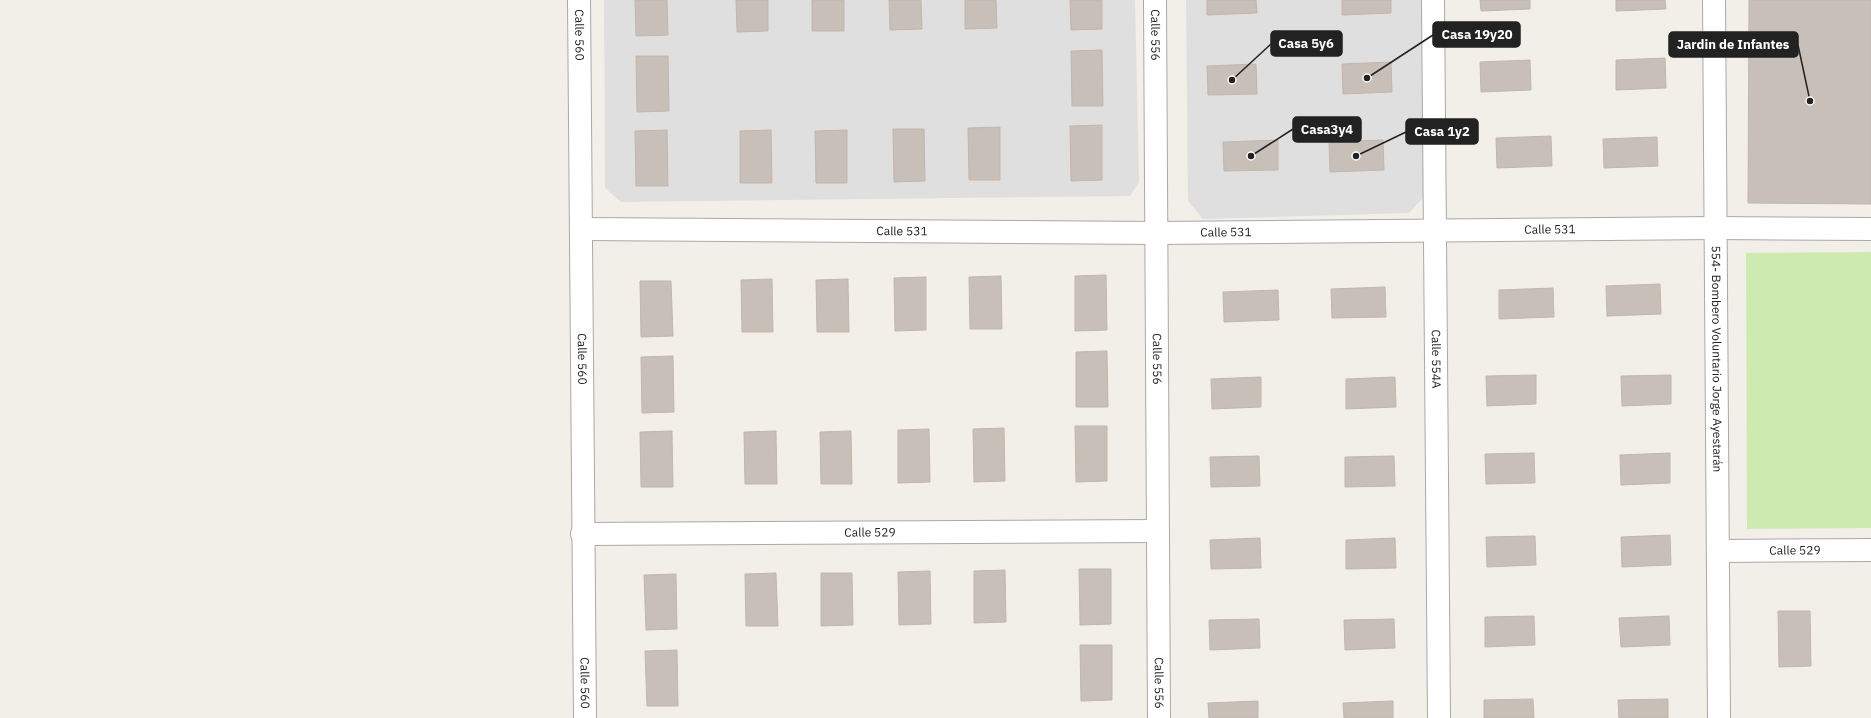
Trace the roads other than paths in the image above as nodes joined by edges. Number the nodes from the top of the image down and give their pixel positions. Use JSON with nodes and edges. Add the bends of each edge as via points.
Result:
{"nodes":[{"id":1,"x":579,"y":0,"type":"edge"},
{"id":2,"x":1155,"y":0,"type":"edge"},
{"id":3,"x":1433,"y":0,"type":"edge"},
{"id":4,"x":1714,"y":0,"type":"edge"},
{"id":5,"x":1716,"y":228,"type":"junction"},
{"id":6,"x":581,"y":229,"type":"junction"},
{"id":7,"x":1871,"y":229,"type":"edge"},
{"id":8,"x":1435,"y":231,"type":"junction"},
{"id":9,"x":1157,"y":233,"type":"junction"},
{"id":10,"x":1158,"y":532,"type":"junction"},
{"id":11,"x":582,"y":534,"type":"junction"},
{"id":12,"x":1871,"y":550,"type":"edge"},
{"id":13,"x":1718,"y":551,"type":"junction"},
{"id":14,"x":585,"y":718,"type":"edge"},
{"id":15,"x":1159,"y":718,"type":"edge"},
{"id":16,"x":1439,"y":718,"type":"edge"},
{"id":17,"x":1719,"y":718,"type":"edge"}],
"edges":[{"from":1,"to":6,"type":"street","name":"Calle 560"},
{"from":2,"to":9,"type":"street","name":"Calle 556"},
{"from":3,"to":8,"type":"street","name":"Calle 554A"},
{"from":4,"to":5,"type":"street","name":"554- Bombero Voluntario Jorge Ayestarán"},
{"from":5,"to":7,"type":"street","name":"Calle 531"},
{"from":5,"to":8,"type":"street","name":"Calle 531"},
{"from":5,"to":13,"type":"street","name":"554- Bombero Voluntario Jorge Ayestarán"},
{"from":6,"to":9,"type":"street","name":"Calle 531"},
{"from":6,"to":11,"type":"street","name":"Calle 560"},
{"from":8,"to":9,"type":"street","name":"Calle 531"},
{"from":8,"to":16,"type":"street","name":"Calle 554A"},
{"from":9,"to":10,"type":"street","name":"Calle 556"},
{"from":10,"to":11,"type":"street","name":"Calle 529"},
{"from":10,"to":15,"type":"street","name":"Calle 556"},
{"from":11,"to":14,"type":"street","name":"Calle 560"},
{"from":12,"to":13,"type":"street","name":"Calle 529"},
{"from":13,"to":17,"type":"street","name":"554- Bombero Voluntario Jorge Ayestarán"}]}
